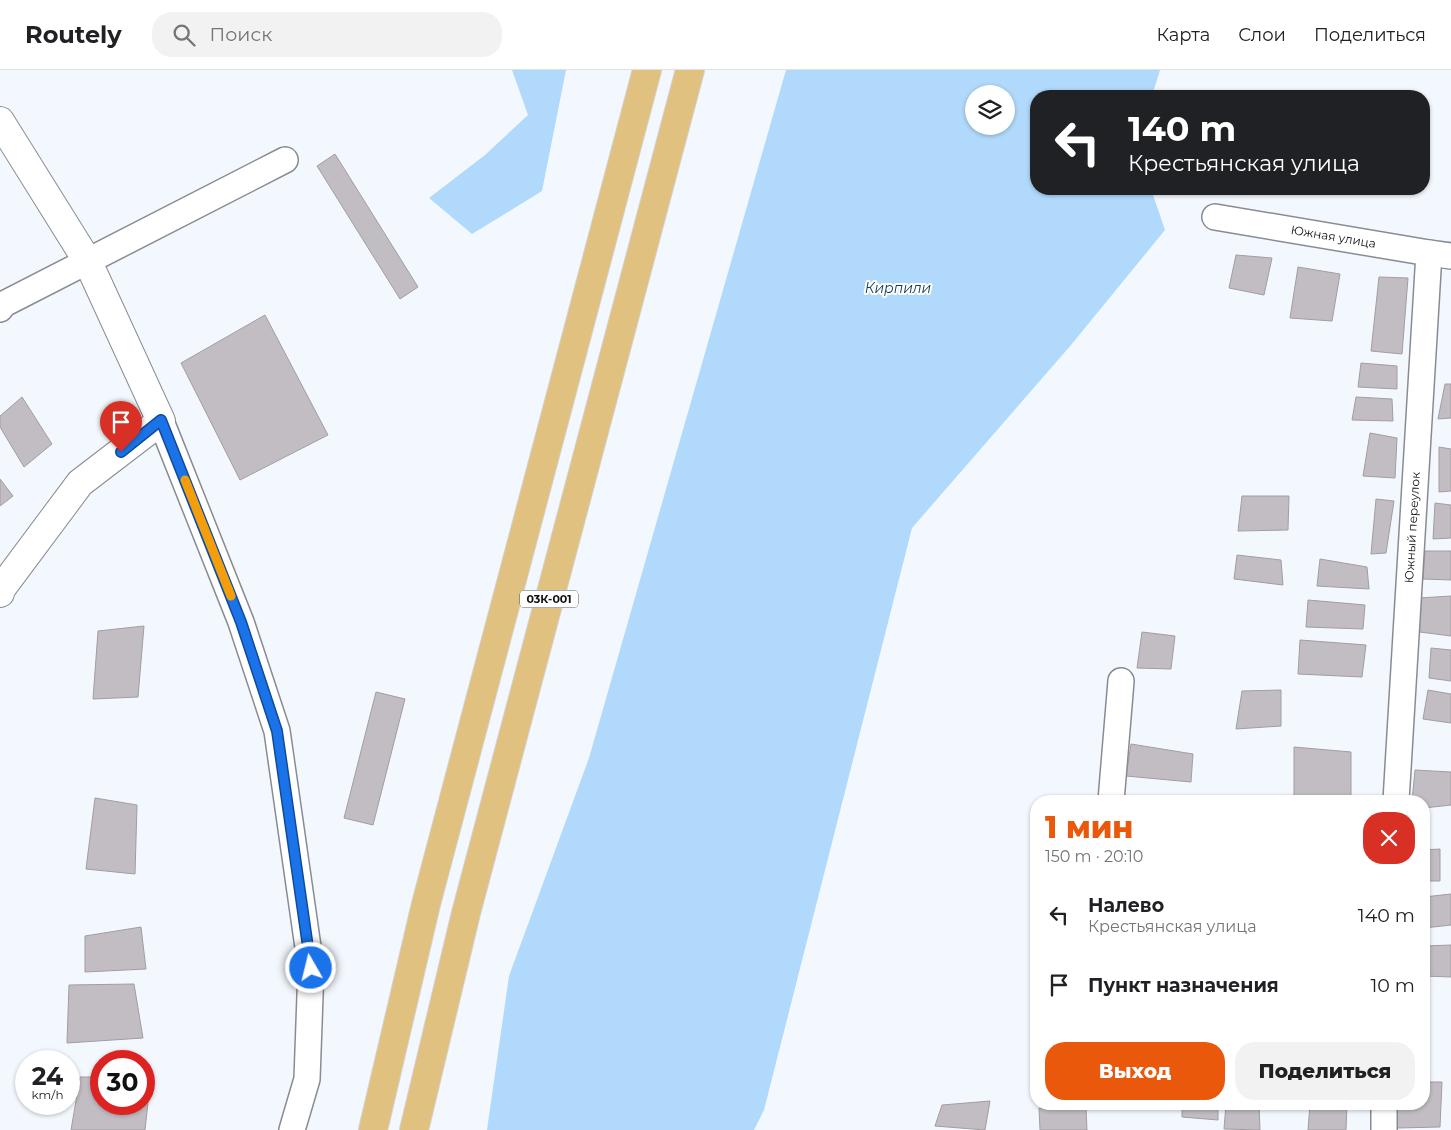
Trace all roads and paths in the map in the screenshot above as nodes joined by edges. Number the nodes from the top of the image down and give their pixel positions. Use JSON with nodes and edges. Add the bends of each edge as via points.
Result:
{"nodes":[{"id":1,"x":648,"y":70,"type":"edge"},
{"id":2,"x":690,"y":70,"type":"edge"},
{"id":3,"x":0,"y":121,"type":"edge"},
{"id":4,"x":285,"y":160,"type":"dead end"},
{"id":5,"x":1215,"y":218,"type":"dead end"},
{"id":6,"x":1440,"y":254,"type":"edge"},
{"id":7,"x":88,"y":262,"type":"junction"},
{"id":8,"x":0,"y":309,"type":"edge"},
{"id":9,"x":161,"y":420,"type":"junction"},
{"id":10,"x":0,"y":594,"type":"edge"},
{"id":11,"x":1121,"y":681,"type":"dead end"},
{"id":12,"x":1112,"y":795,"type":"edge"},
{"id":13,"x":1396,"y":795,"type":"edge"},
{"id":14,"x":1384,"y":1110,"type":"edge"},
{"id":15,"x":292,"y":1130,"type":"edge"},
{"id":16,"x":373,"y":1130,"type":"edge"},
{"id":17,"x":414,"y":1130,"type":"edge"},
{"id":18,"x":1384,"y":1130,"type":"edge"}],
"edges":[{"from":1,"to":16,"type":"main road","number":"03К-001","via":[[426,904]]},
{"from":2,"to":17,"type":"main road","number":"03К-001","via":[[466,913]]},
{"from":3,"to":7,"type":"main road"},
{"from":4,"to":7,"type":"street"},
{"from":5,"to":6,"type":"street","name":"Южная улица"},
{"from":6,"to":13,"type":"street","name":"Южный переулок"},
{"from":7,"to":8,"type":"street","via":[[4,304]]},
{"from":7,"to":9,"type":"main road"},
{"from":9,"to":10,"type":"main road","via":[[80,483],[1,588]]},
{"from":9,"to":15,"type":"street","via":[[241,622],[277,731],[311,968],[307,1078]]},
{"from":11,"to":12,"type":"street"},
{"from":14,"to":18,"type":"street"}]}
